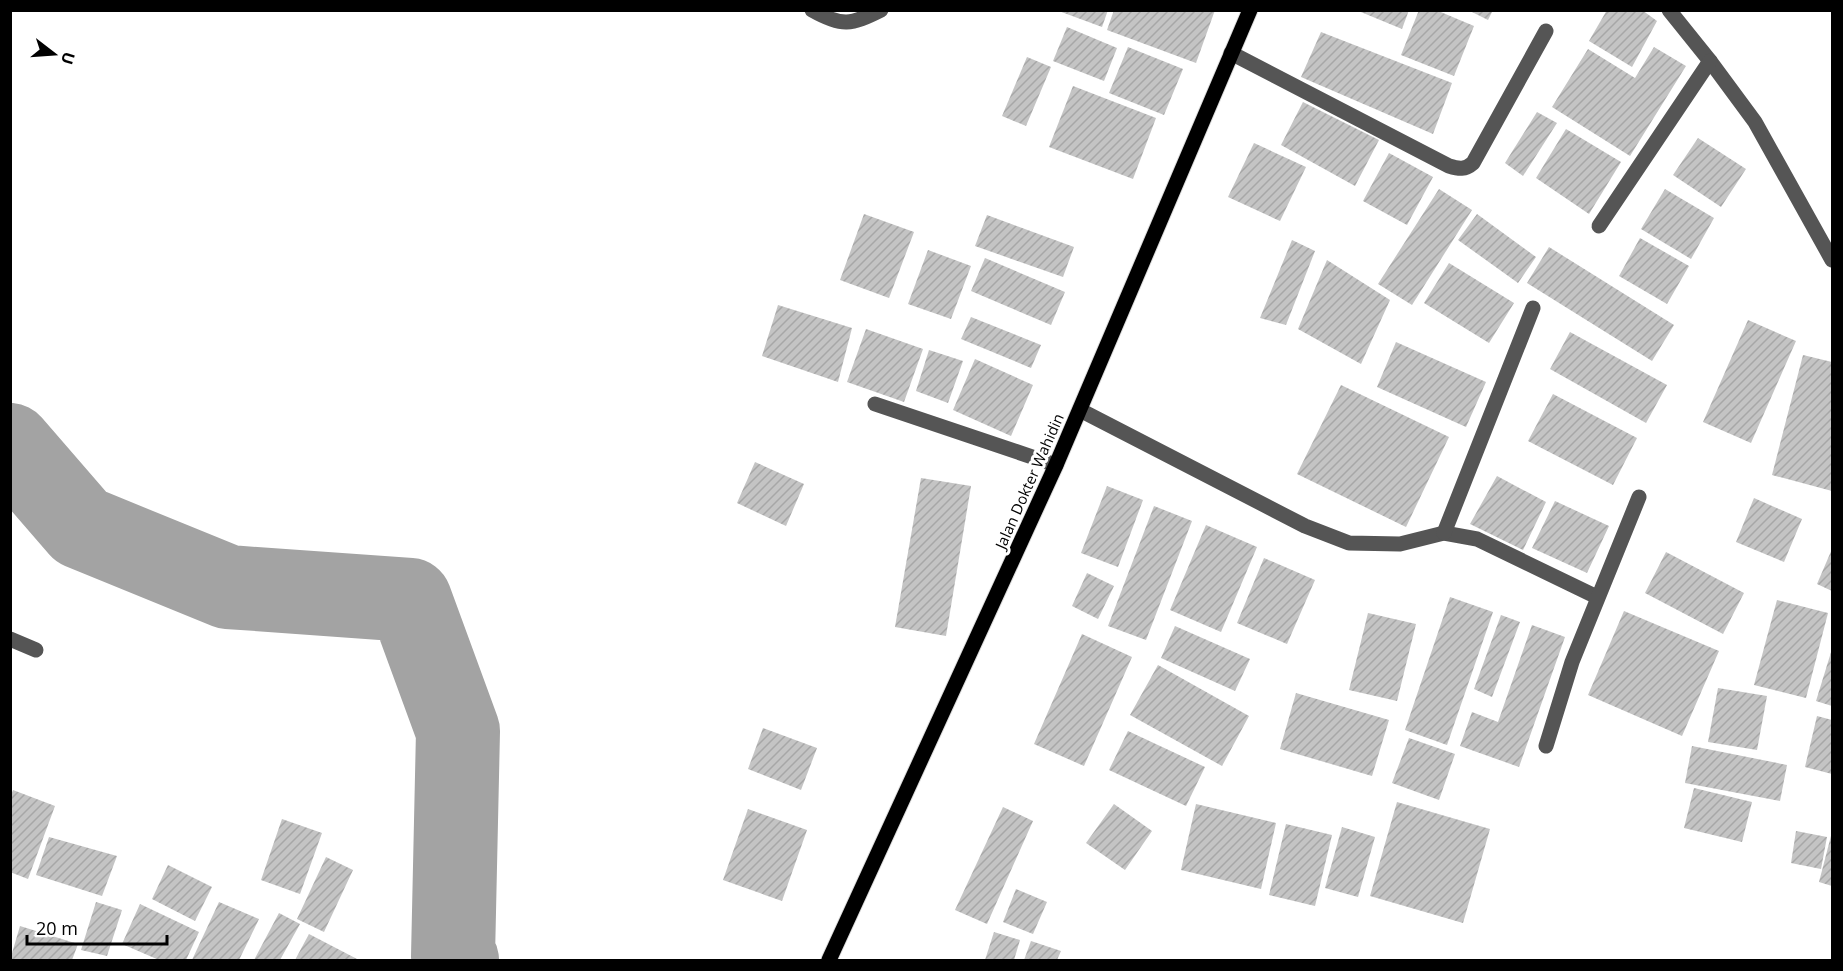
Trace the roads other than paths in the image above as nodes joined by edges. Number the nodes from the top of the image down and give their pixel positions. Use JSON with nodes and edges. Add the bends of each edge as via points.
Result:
{"nodes":[{"id":1,"x":812,"y":10,"type":"edge"},
{"id":2,"x":882,"y":10,"type":"edge"},
{"id":3,"x":1250,"y":10,"type":"edge"},
{"id":4,"x":1669,"y":10,"type":"edge"},
{"id":5,"x":1546,"y":32,"type":"dead end"},
{"id":6,"x":1231,"y":53,"type":"junction"},
{"id":7,"x":1710,"y":61,"type":"junction"},
{"id":8,"x":1599,"y":226,"type":"dead end"},
{"id":9,"x":1833,"y":260,"type":"edge"},
{"id":10,"x":1533,"y":308,"type":"dead end"},
{"id":11,"x":875,"y":404,"type":"dead end"},
{"id":12,"x":1080,"y":410,"type":"junction"},
{"id":13,"x":1056,"y":465,"type":"junction"},
{"id":14,"x":1639,"y":497,"type":"dead end"},
{"id":15,"x":1444,"y":533,"type":"junction"},
{"id":16,"x":1597,"y":597,"type":"junction"},
{"id":17,"x":10,"y":639,"type":"edge"},
{"id":18,"x":36,"y":650,"type":"dead end"},
{"id":19,"x":1546,"y":746,"type":"dead end"},
{"id":20,"x":829,"y":960,"type":"edge"}],
"edges":[{"from":1,"to":2,"type":"street","via":[[832,22],[859,21]]},
{"from":3,"to":6,"type":"main road","name":"Jalan Dokter Wahidin"},
{"from":4,"to":7,"type":"street"},
{"from":5,"to":6,"type":"street","via":[[1473,163],[1459,169]]},
{"from":6,"to":12,"type":"main road","name":"Jalan Dokter Wahidin"},
{"from":7,"to":8,"type":"street"},
{"from":7,"to":9,"type":"street","via":[[1755,122]]},
{"from":10,"to":15,"type":"street"},
{"from":11,"to":13,"type":"street"},
{"from":12,"to":13,"type":"main road","name":"Jalan Dokter Wahidin"},
{"from":12,"to":15,"type":"street","via":[[1305,526],[1349,543],[1400,544]]},
{"from":13,"to":20,"type":"main road","name":"Jalan Dokter Wahidin"},
{"from":14,"to":16,"type":"street"},
{"from":15,"to":16,"type":"street","via":[[1477,539]]},
{"from":16,"to":19,"type":"street"},
{"from":17,"to":18,"type":"street"}]}
